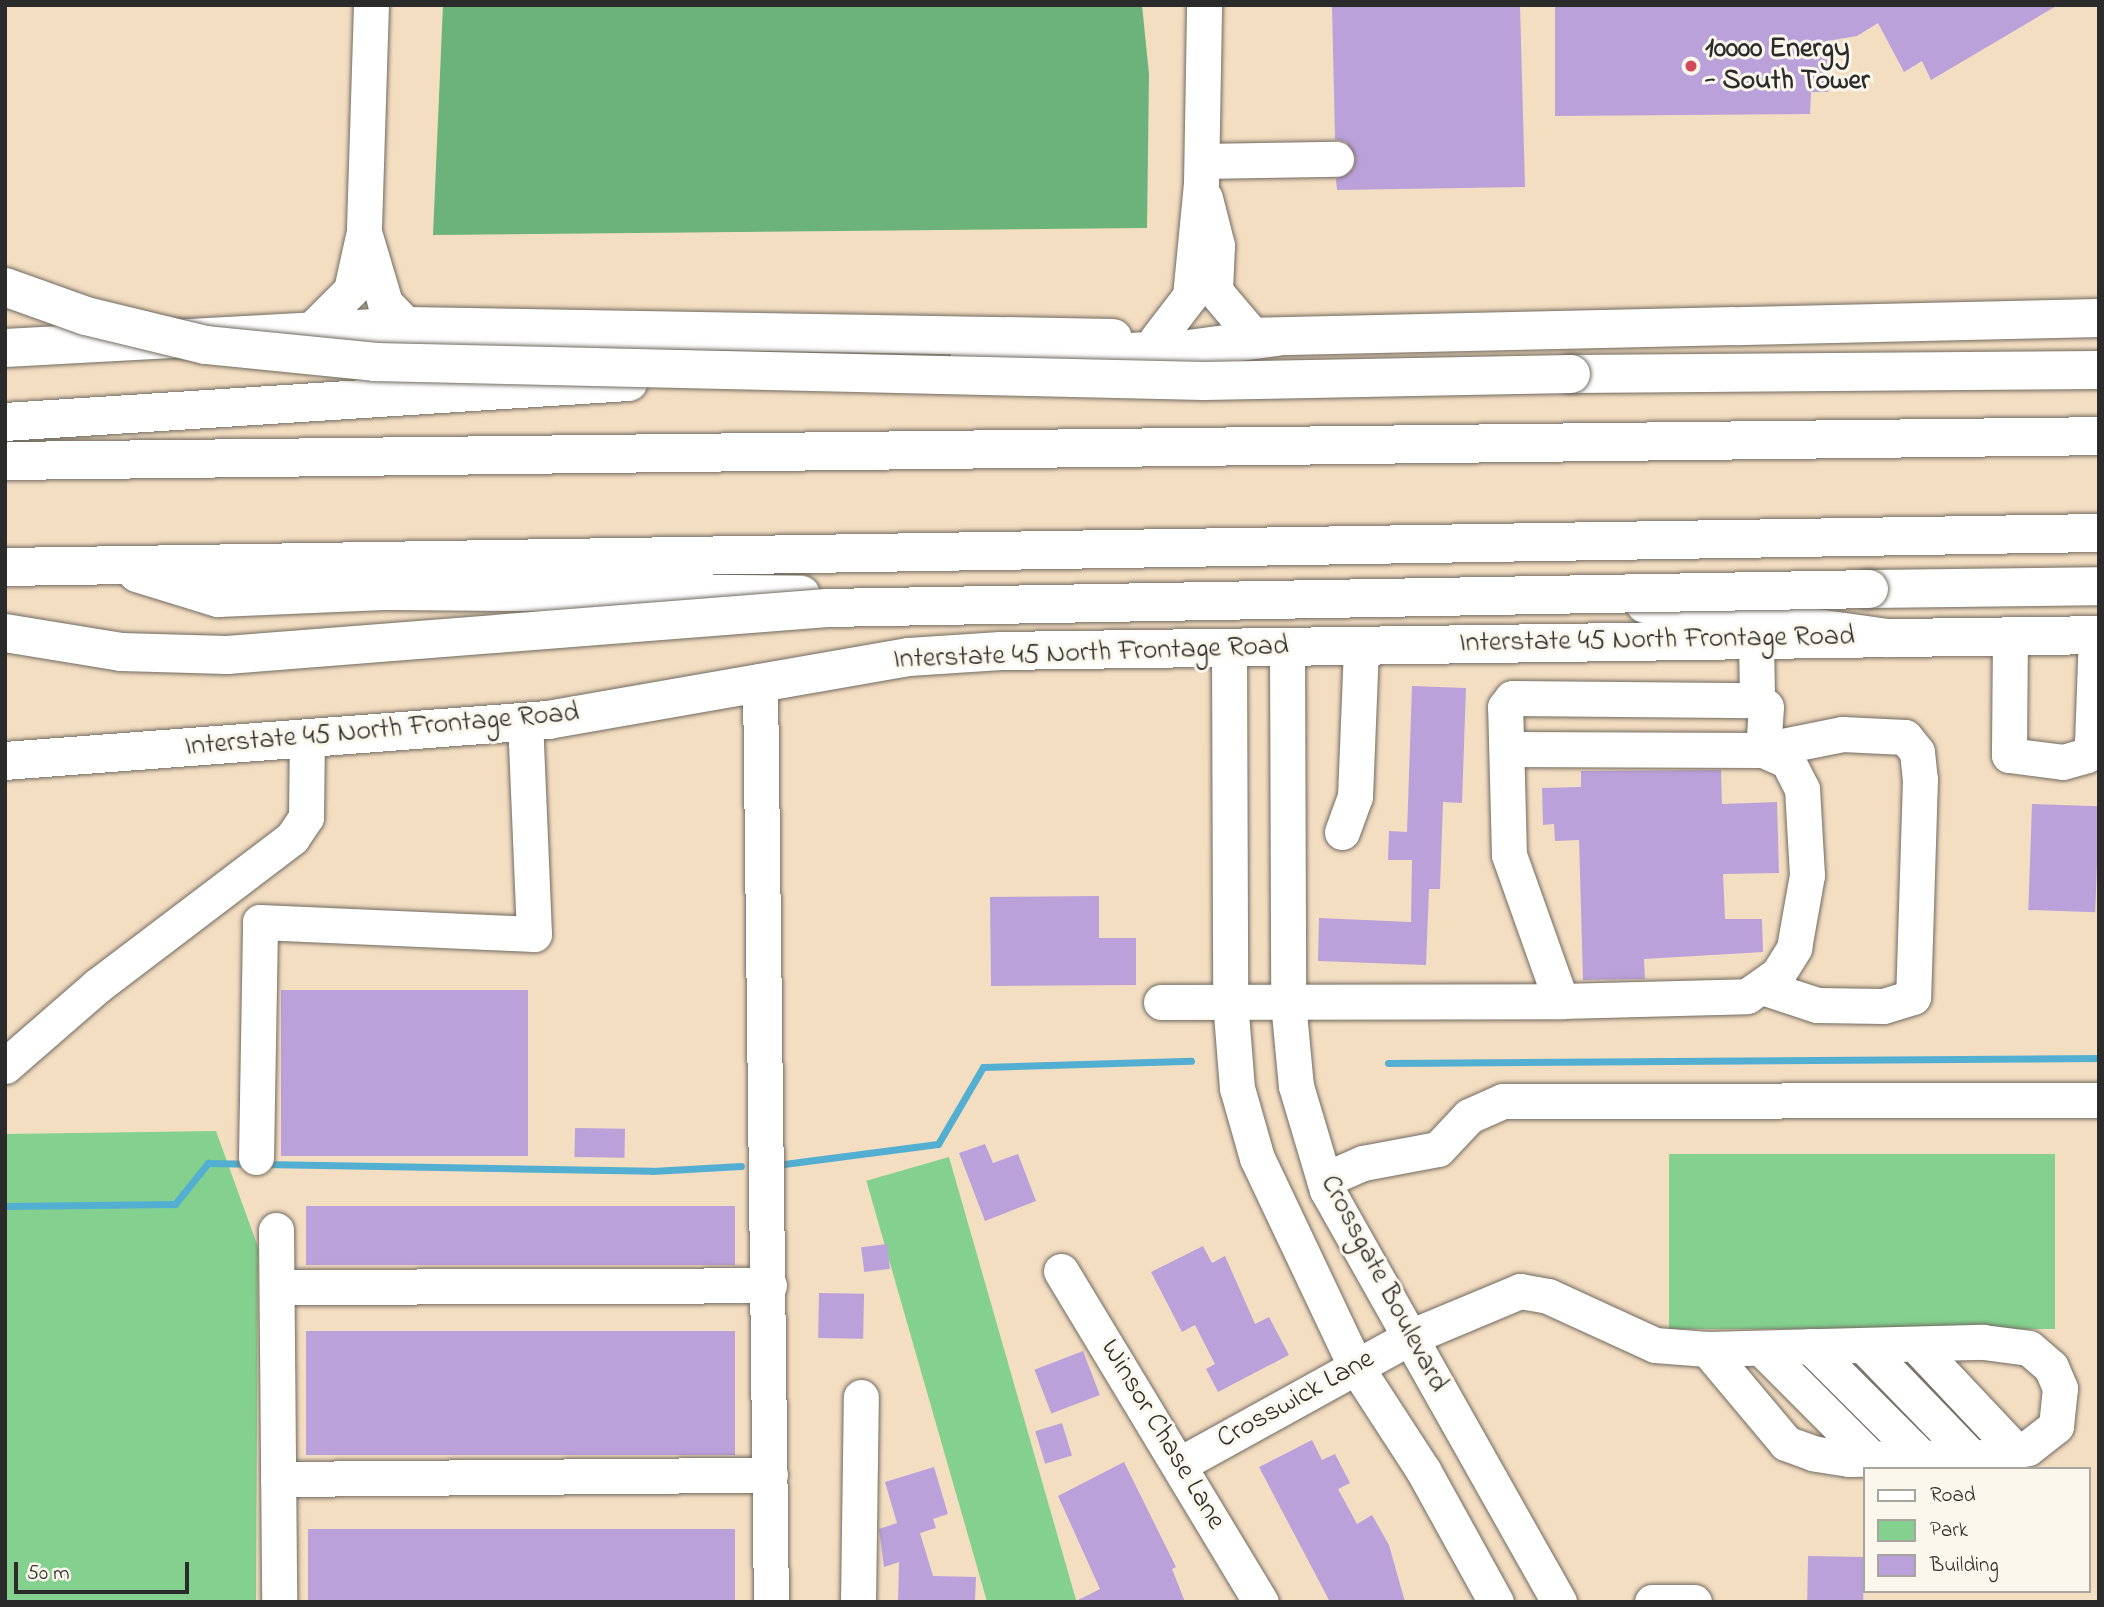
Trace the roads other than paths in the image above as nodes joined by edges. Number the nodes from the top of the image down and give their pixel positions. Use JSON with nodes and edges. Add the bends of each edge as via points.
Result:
{"nodes":[{"id":1,"x":371,"y":5,"type":"edge"},
{"id":2,"x":1204,"y":5,"type":"edge"},
{"id":3,"x":1336,"y":159,"type":"dead end"},
{"id":4,"x":1201,"y":172,"type":"junction"},
{"id":5,"x":364,"y":232,"type":"junction"},
{"id":6,"x":5,"y":287,"type":"edge"},
{"id":7,"x":2099,"y":318,"type":"edge"},
{"id":8,"x":407,"y":326,"type":"junction"},
{"id":9,"x":313,"y":328,"type":"junction"},
{"id":10,"x":1265,"y":337,"type":"junction"},
{"id":11,"x":1157,"y":339,"type":"junction"},
{"id":12,"x":5,"y":348,"type":"edge"},
{"id":13,"x":2099,"y":370,"type":"edge"},
{"id":14,"x":5,"y":422,"type":"edge"},
{"id":15,"x":2099,"y":436,"type":"edge"},
{"id":16,"x":5,"y":461,"type":"edge"},
{"id":17,"x":2099,"y":533,"type":"edge"},
{"id":18,"x":105,"y":563,"type":"junction"},
{"id":19,"x":5,"y":567,"type":"edge"},
{"id":20,"x":2099,"y":586,"type":"edge"},
{"id":21,"x":5,"y":633,"type":"edge"},
{"id":22,"x":2097,"y":635,"type":"edge"},
{"id":23,"x":2010,"y":636,"type":"junction"},
{"id":24,"x":1887,"y":638,"type":"junction"},
{"id":25,"x":1756,"y":640,"type":"junction"},
{"id":26,"x":1361,"y":645,"type":"junction"},
{"id":27,"x":1229,"y":646,"type":"junction"},
{"id":28,"x":1287,"y":646,"type":"junction"},
{"id":29,"x":760,"y":681,"type":"junction"},
{"id":30,"x":1757,"y":700,"type":"junction"},
{"id":31,"x":525,"y":722,"type":"junction"},
{"id":32,"x":307,"y":739,"type":"junction"},
{"id":33,"x":1507,"y":749,"type":"junction"},
{"id":34,"x":1763,"y":750,"type":"junction"},
{"id":35,"x":5,"y":761,"type":"edge"},
{"id":36,"x":1342,"y":832,"type":"dead end"},
{"id":37,"x":1765,"y":988,"type":"junction"},
{"id":38,"x":1230,"y":1001,"type":"junction"},
{"id":39,"x":1561,"y":1001,"type":"junction"},
{"id":40,"x":1161,"y":1002,"type":"dead end"},
{"id":41,"x":1288,"y":1002,"type":"junction"},
{"id":42,"x":5,"y":1066,"type":"edge"},
{"id":43,"x":2099,"y":1100,"type":"edge"},
{"id":44,"x":256,"y":1157,"type":"dead end"},
{"id":45,"x":1324,"y":1180,"type":"junction"},
{"id":46,"x":276,"y":1230,"type":"dead end"},
{"id":47,"x":1061,"y":1271,"type":"dead end"},
{"id":48,"x":769,"y":1285,"type":"junction"},
{"id":49,"x":276,"y":1287,"type":"junction"},
{"id":50,"x":1410,"y":1337,"type":"junction"},
{"id":51,"x":1839,"y":1346,"type":"junction"},
{"id":52,"x":1707,"y":1349,"type":"junction"},
{"id":53,"x":1356,"y":1367,"type":"junction"},
{"id":54,"x":861,"y":1397,"type":"dead end"},
{"id":55,"x":1944,"y":1457,"type":"junction"},
{"id":56,"x":1182,"y":1462,"type":"junction"},
{"id":57,"x":770,"y":1475,"type":"junction"},
{"id":58,"x":278,"y":1479,"type":"junction"},
{"id":59,"x":1654,"y":1601,"type":"edge"},
{"id":60,"x":279,"y":1602,"type":"edge"},
{"id":61,"x":771,"y":1602,"type":"edge"},
{"id":62,"x":858,"y":1602,"type":"edge"},
{"id":63,"x":1261,"y":1602,"type":"edge"},
{"id":64,"x":1496,"y":1602,"type":"edge"},
{"id":65,"x":1559,"y":1602,"type":"edge"},
{"id":66,"x":1694,"y":1602,"type":"edge"}],
"edges":[{"from":1,"to":5,"type":"street"},
{"from":2,"to":4,"type":"street"},
{"from":3,"to":4,"type":"street"},
{"from":4,"to":10,"type":"street","via":[[1217,245],[1215,291]]},
{"from":4,"to":11,"type":"street","via":[[1190,296]]},
{"from":5,"to":8,"type":"street","via":[[385,303]]},
{"from":5,"to":9,"type":"street","via":[[351,290]]},
{"from":6,"to":13,"type":"main road","bridge":true,"via":[[97,319],[206,345],[375,362],[1204,381]]},
{"from":7,"to":10,"type":"main road"},
{"from":8,"to":9,"type":"main road"},
{"from":8,"to":11,"type":"main road"},
{"from":9,"to":12,"type":"main road"},
{"from":10,"to":11,"type":"main road"},
{"from":10,"to":14,"type":"main road","via":[[1189,349]]},
{"from":15,"to":16,"type":"main road"},
{"from":17,"to":18,"type":"main road"},
{"from":18,"to":19,"type":"main road"},
{"from":18,"to":24,"type":"main road","via":[[218,598],[384,591],[1636,603]]},
{"from":20,"to":21,"type":"main road","bridge":true,"via":[[827,608],[227,655],[121,652]]},
{"from":22,"to":23,"type":"main road","name":"Interstate 45 North Frontage Road"},
{"from":22,"to":23,"type":"street","via":[[2092,743],[2087,755],[2063,762],[2009,755]]},
{"from":23,"to":24,"type":"main road","name":"Interstate 45 North Frontage Road"},
{"from":24,"to":25,"type":"main road","name":"Interstate 45 North Frontage Road"},
{"from":25,"to":26,"type":"main road","name":"Interstate 45 North Frontage Road"},
{"from":25,"to":30,"type":"street"},
{"from":26,"to":28,"type":"main road","name":"Interstate 45 North Frontage Road"},
{"from":26,"to":36,"type":"street","via":[[1355,797]]},
{"from":27,"to":28,"type":"main road","name":"Interstate 45 North Frontage Road"},
{"from":27,"to":29,"type":"main road","name":"Interstate 45 North Frontage Road","via":[[909,657]]},
{"from":27,"to":38,"type":"street","name":"Crossgate Boulevard"},
{"from":28,"to":41,"type":"street","name":"Crossgate Boulevard"},
{"from":29,"to":31,"type":"main road","name":"Interstate 45 North Frontage Road"},
{"from":29,"to":48,"type":"street"},
{"from":30,"to":33,"type":"street","via":[[1512,698],[1505,707]]},
{"from":30,"to":34,"type":"street","via":[[1766,707]]},
{"from":31,"to":32,"type":"main road","name":"Interstate 45 North Frontage Road"},
{"from":31,"to":44,"type":"street","via":[[534,934],[260,922]]},
{"from":32,"to":35,"type":"main road","name":"Interstate 45 North Frontage Road"},
{"from":32,"to":42,"type":"street","via":[[307,808],[292,838],[97,986]]},
{"from":33,"to":34,"type":"street"},
{"from":33,"to":39,"type":"street","via":[[1509,855]]},
{"from":34,"to":37,"type":"street","via":[[1788,761],[1802,789],[1807,874],[1794,947]]},
{"from":34,"to":37,"type":"street","via":[[1803,739],[1888,733],[1905,737],[1917,752],[1920,779],[1913,997],[1883,1006],[1817,1005]]},
{"from":37,"to":39,"type":"street","via":[[1747,996]]},
{"from":38,"to":40,"type":"street"},
{"from":38,"to":41,"type":"street"},
{"from":38,"to":53,"type":"street","name":"Crossgate Boulevard","via":[[1237,1088],[1257,1158]]},
{"from":39,"to":41,"type":"street"},
{"from":41,"to":45,"type":"street","name":"Crossgate Boulevard","via":[[1296,1086]]},
{"from":43,"to":45,"type":"street","via":[[1503,1101],[1469,1116],[1438,1149],[1363,1163]]},
{"from":45,"to":50,"type":"street","name":"Crossgate Boulevard"},
{"from":46,"to":49,"type":"street"},
{"from":47,"to":56,"type":"street","name":"Winsor Chase Lane"},
{"from":48,"to":49,"type":"street"},
{"from":48,"to":57,"type":"street"},
{"from":49,"to":58,"type":"street"},
{"from":50,"to":52,"type":"street","name":"Crosswick Lane","via":[[1520,1291],[1548,1296],[1655,1345]]},
{"from":50,"to":53,"type":"street","name":"Crosswick Lane"},
{"from":50,"to":65,"type":"street","name":"Crossgate Boulevard"},
{"from":51,"to":52,"type":"street","name":"Crosswick Lane"},
{"from":51,"to":55,"type":"street"},
{"from":51,"to":55,"type":"street"},
{"from":51,"to":55,"type":"street"},
{"from":51,"to":55,"type":"street"},
{"from":51,"to":55,"type":"street","name":"Crosswick Lane","via":[[2029,1348],[2051,1367],[2060,1388],[2056,1426]]},
{"from":52,"to":55,"type":"street","via":[[1786,1443],[1813,1453]]},
{"from":53,"to":56,"type":"street","name":"Crosswick Lane"},
{"from":53,"to":64,"type":"street","name":"Crossgate Boulevard","via":[[1423,1470]]},
{"from":54,"to":62,"type":"street"},
{"from":56,"to":63,"type":"street","name":"Winsor Chase Lane"},
{"from":57,"to":58,"type":"street"},
{"from":57,"to":61,"type":"street"},
{"from":58,"to":60,"type":"street"},
{"from":59,"to":66,"type":"street"}]}
